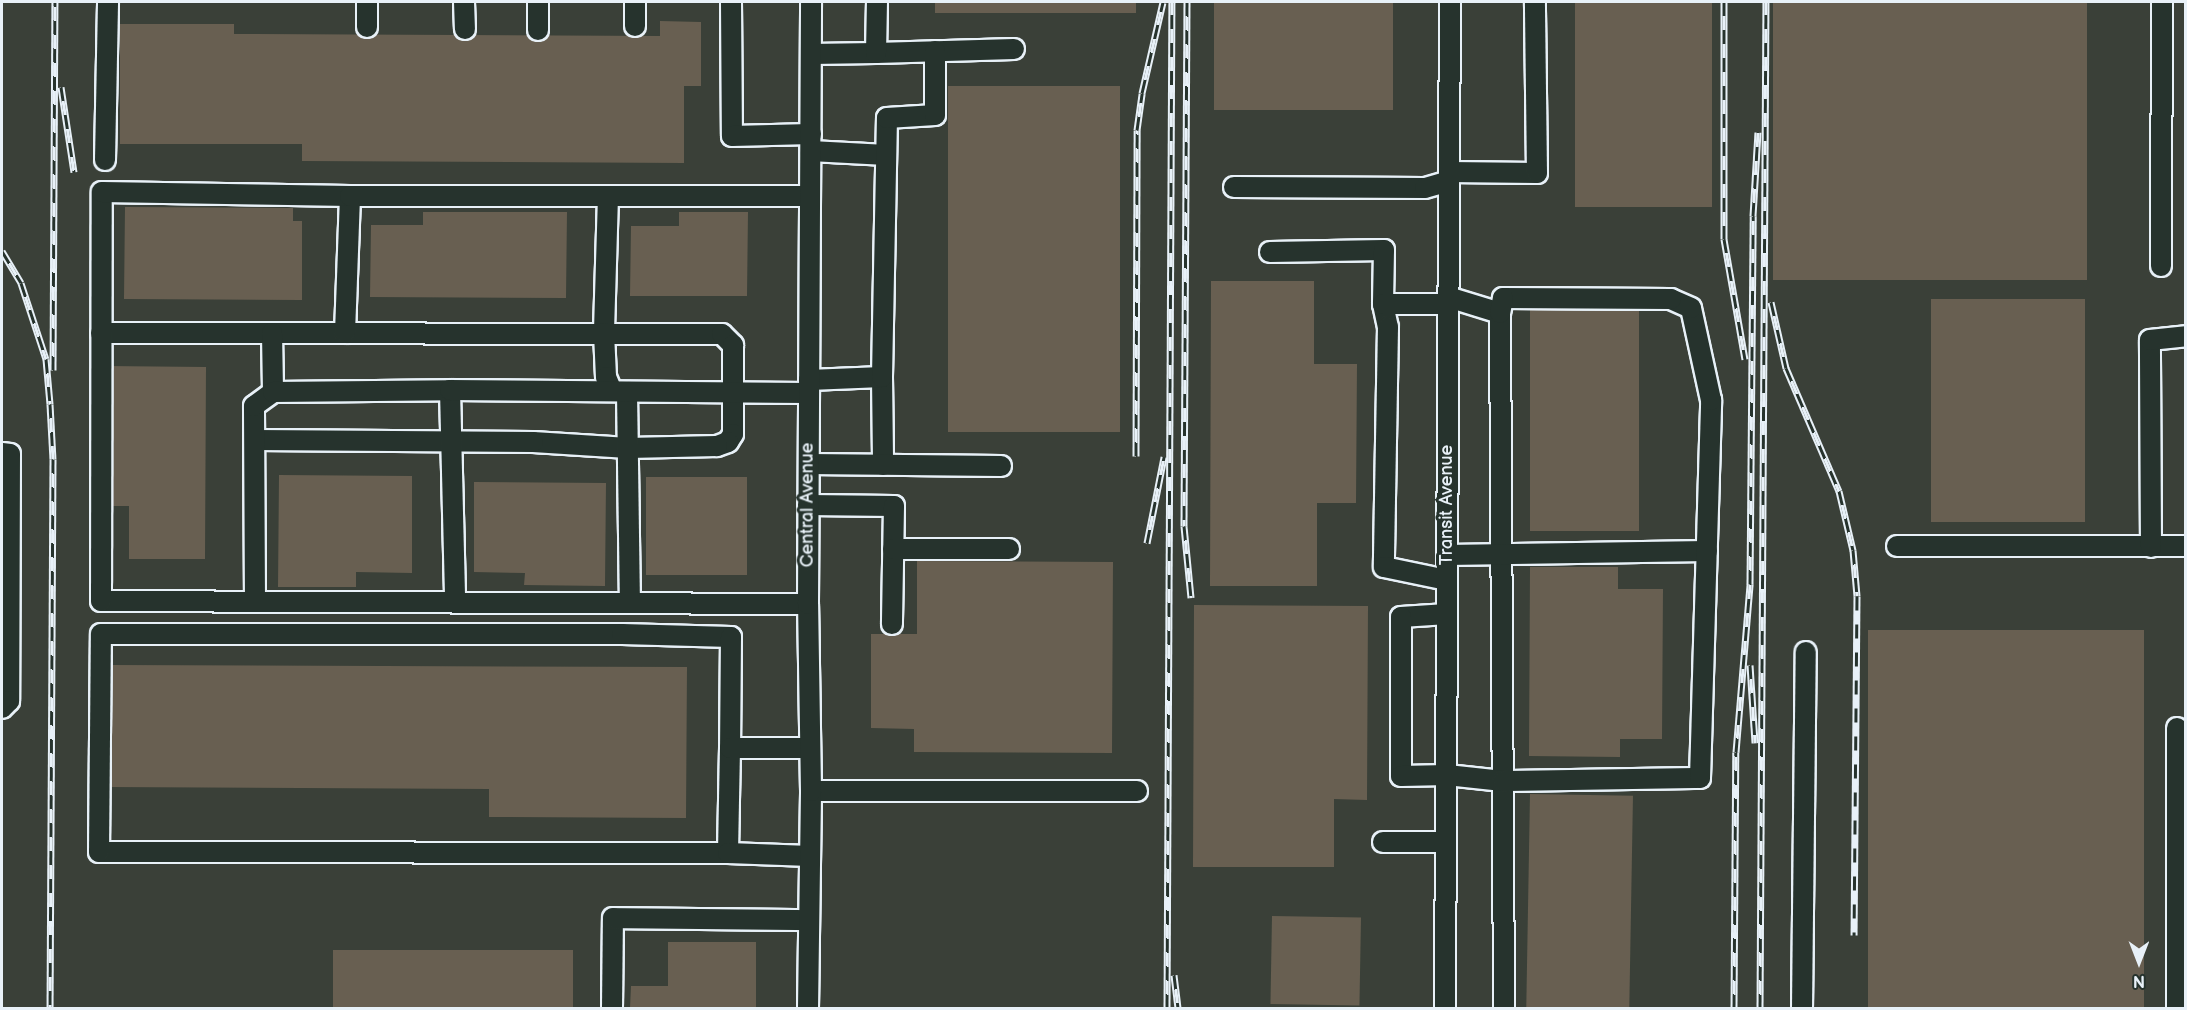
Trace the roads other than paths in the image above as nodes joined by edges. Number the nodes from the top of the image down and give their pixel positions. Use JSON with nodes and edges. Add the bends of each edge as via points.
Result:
{"nodes":[{"id":1,"x":108,"y":2,"type":"edge"},
{"id":2,"x":367,"y":2,"type":"edge"},
{"id":3,"x":464,"y":2,"type":"edge"},
{"id":4,"x":538,"y":2,"type":"edge"},
{"id":5,"x":635,"y":2,"type":"edge"},
{"id":6,"x":731,"y":2,"type":"edge"},
{"id":7,"x":812,"y":2,"type":"edge"},
{"id":8,"x":877,"y":2,"type":"edge"},
{"id":9,"x":1450,"y":2,"type":"edge"},
{"id":10,"x":1535,"y":2,"type":"edge"},
{"id":11,"x":2162,"y":2,"type":"edge"},
{"id":12,"x":635,"y":26,"type":"dead end"},
{"id":13,"x":367,"y":27,"type":"dead end"},
{"id":14,"x":465,"y":29,"type":"dead end"},
{"id":15,"x":538,"y":30,"type":"dead end"},
{"id":16,"x":1014,"y":49,"type":"dead end"},
{"id":17,"x":935,"y":51,"type":"junction"},
{"id":18,"x":876,"y":53,"type":"junction"},
{"id":19,"x":811,"y":54,"type":"junction"},
{"id":20,"x":811,"y":143,"type":"junction"},
{"id":21,"x":886,"y":155,"type":"junction"},
{"id":22,"x":105,"y":160,"type":"dead end"},
{"id":23,"x":1449,"y":176,"type":"junction"},
{"id":24,"x":1234,"y":187,"type":"dead end"},
{"id":25,"x":350,"y":196,"type":"junction"},
{"id":26,"x":608,"y":196,"type":"junction"},
{"id":27,"x":810,"y":196,"type":"junction"},
{"id":28,"x":1270,"y":252,"type":"dead end"},
{"id":29,"x":2161,"y":266,"type":"dead end"},
{"id":30,"x":1448,"y":300,"type":"junction"},
{"id":31,"x":1383,"y":304,"type":"junction"},
{"id":32,"x":1500,"y":313,"type":"junction"},
{"id":33,"x":101,"y":333,"type":"junction"},
{"id":34,"x":273,"y":333,"type":"junction"},
{"id":35,"x":345,"y":333,"type":"junction"},
{"id":36,"x":604,"y":333,"type":"junction"},
{"id":37,"x":2186,"y":336,"type":"edge"},
{"id":38,"x":882,"y":377,"type":"junction"},
{"id":39,"x":809,"y":386,"type":"junction"},
{"id":40,"x":450,"y":390,"type":"junction"},
{"id":41,"x":273,"y":392,"type":"junction"},
{"id":42,"x":619,"y":392,"type":"junction"},
{"id":43,"x":735,"y":393,"type":"junction"},
{"id":44,"x":255,"y":440,"type":"junction"},
{"id":45,"x":452,"y":441,"type":"junction"},
{"id":46,"x":628,"y":448,"type":"junction"},
{"id":47,"x":2,"y":453,"type":"edge"},
{"id":48,"x":809,"y":464,"type":"junction"},
{"id":49,"x":883,"y":465,"type":"junction"},
{"id":50,"x":1001,"y":466,"type":"dead end"},
{"id":51,"x":808,"y":505,"type":"junction"},
{"id":52,"x":1897,"y":546,"type":"dead end"},
{"id":53,"x":2186,"y":546,"type":"edge"},
{"id":54,"x":2151,"y":547,"type":"junction"},
{"id":55,"x":893,"y":549,"type":"junction"},
{"id":56,"x":1009,"y":549,"type":"dead end"},
{"id":57,"x":1707,"y":551,"type":"junction"},
{"id":58,"x":1502,"y":553,"type":"junction"},
{"id":59,"x":1447,"y":555,"type":"junction"},
{"id":60,"x":1447,"y":580,"type":"junction"},
{"id":61,"x":101,"y":601,"type":"junction"},
{"id":62,"x":255,"y":601,"type":"junction"},
{"id":63,"x":455,"y":602,"type":"junction"},
{"id":64,"x":630,"y":603,"type":"junction"},
{"id":65,"x":808,"y":604,"type":"junction"},
{"id":66,"x":1447,"y":614,"type":"junction"},
{"id":67,"x":892,"y":624,"type":"dead end"},
{"id":68,"x":101,"y":634,"type":"junction"},
{"id":69,"x":1806,"y":652,"type":"dead end"},
{"id":70,"x":2,"y":708,"type":"edge"},
{"id":71,"x":2177,"y":728,"type":"dead end"},
{"id":72,"x":730,"y":748,"type":"junction"},
{"id":73,"x":810,"y":748,"type":"junction"},
{"id":74,"x":1447,"y":774,"type":"junction"},
{"id":75,"x":1503,"y":781,"type":"junction"},
{"id":76,"x":811,"y":791,"type":"junction"},
{"id":77,"x":1137,"y":791,"type":"dead end"},
{"id":78,"x":1383,"y":842,"type":"dead end"},
{"id":79,"x":1446,"y":842,"type":"junction"},
{"id":80,"x":729,"y":853,"type":"junction"},
{"id":81,"x":810,"y":856,"type":"junction"},
{"id":82,"x":2181,"y":879,"type":"edge"},
{"id":83,"x":809,"y":920,"type":"junction"},
{"id":84,"x":612,"y":1008,"type":"edge"},
{"id":85,"x":808,"y":1008,"type":"edge"},
{"id":86,"x":1445,"y":1008,"type":"edge"},
{"id":87,"x":1504,"y":1008,"type":"edge"},
{"id":88,"x":1802,"y":1008,"type":"edge"},
{"id":89,"x":2177,"y":1008,"type":"edge"}],
"edges":[{"from":1,"to":22,"type":"street"},
{"from":2,"to":13,"type":"street"},
{"from":3,"to":14,"type":"street"},
{"from":4,"to":15,"type":"street"},
{"from":5,"to":12,"type":"street"},
{"from":6,"to":20,"type":"street","via":[[732,136]]},
{"from":7,"to":19,"type":"street","name":"Central Avenue"},
{"from":8,"to":18,"type":"street"},
{"from":9,"to":23,"type":"street","name":"Transit Avenue"},
{"from":10,"to":23,"type":"street","via":[[1537,173]]},
{"from":11,"to":29,"type":"street"},
{"from":16,"to":17,"type":"street"},
{"from":17,"to":18,"type":"street"},
{"from":17,"to":21,"type":"street","via":[[935,116],[887,118]]},
{"from":18,"to":19,"type":"street"},
{"from":19,"to":20,"type":"street","name":"Central Avenue"},
{"from":20,"to":21,"type":"street"},
{"from":20,"to":27,"type":"street","name":"Central Avenue"},
{"from":21,"to":38,"type":"street"},
{"from":23,"to":24,"type":"street","via":[[1425,188]]},
{"from":23,"to":30,"type":"street","name":"Transit Avenue"},
{"from":25,"to":26,"type":"street"},
{"from":25,"to":33,"type":"street","via":[[102,192]]},
{"from":25,"to":35,"type":"street"},
{"from":26,"to":27,"type":"street"},
{"from":26,"to":36,"type":"street"},
{"from":27,"to":39,"type":"street","name":"Central Avenue"},
{"from":28,"to":31,"type":"street","via":[[1384,250]]},
{"from":30,"to":31,"type":"street"},
{"from":30,"to":32,"type":"street"},
{"from":30,"to":59,"type":"street","name":"Transit Avenue"},
{"from":31,"to":60,"type":"street","via":[[1388,327],[1384,567]]},
{"from":32,"to":57,"type":"street","via":[[1503,298],[1671,299],[1691,308],[1711,400]]},
{"from":32,"to":58,"type":"street"},
{"from":33,"to":34,"type":"street"},
{"from":33,"to":61,"type":"street"},
{"from":34,"to":35,"type":"street"},
{"from":34,"to":41,"type":"street"},
{"from":35,"to":36,"type":"street"},
{"from":36,"to":42,"type":"street","via":[[606,377]]},
{"from":36,"to":43,"type":"street","via":[[722,334],[733,345]]},
{"from":37,"to":54,"type":"street","via":[[2150,340]]},
{"from":38,"to":39,"type":"street"},
{"from":38,"to":49,"type":"street"},
{"from":39,"to":43,"type":"street"},
{"from":39,"to":48,"type":"street","name":"Central Avenue"},
{"from":40,"to":41,"type":"street"},
{"from":40,"to":42,"type":"street"},
{"from":40,"to":45,"type":"street"},
{"from":41,"to":44,"type":"street","via":[[254,406]]},
{"from":42,"to":43,"type":"street"},
{"from":42,"to":46,"type":"street"},
{"from":43,"to":46,"type":"street","via":[[733,434],[728,442],[717,446]]},
{"from":44,"to":45,"type":"street"},
{"from":44,"to":62,"type":"street"},
{"from":45,"to":46,"type":"street"},
{"from":45,"to":63,"type":"street"},
{"from":46,"to":64,"type":"street"},
{"from":47,"to":70,"type":"street","via":[[10,454],[10,465],[9,701]]},
{"from":48,"to":49,"type":"street"},
{"from":48,"to":51,"type":"street","name":"Central Avenue"},
{"from":49,"to":50,"type":"street"},
{"from":51,"to":55,"type":"street","via":[[894,506]]},
{"from":51,"to":65,"type":"street","name":"Central Avenue"},
{"from":52,"to":54,"type":"street"},
{"from":53,"to":54,"type":"street"},
{"from":55,"to":56,"type":"street"},
{"from":55,"to":67,"type":"street"},
{"from":57,"to":58,"type":"street"},
{"from":57,"to":75,"type":"street","via":[[1700,778]]},
{"from":58,"to":59,"type":"street"},
{"from":58,"to":75,"type":"street"},
{"from":59,"to":60,"type":"street","name":"Transit Avenue"},
{"from":60,"to":66,"type":"street","name":"Transit Avenue"},
{"from":61,"to":62,"type":"street"},
{"from":61,"to":68,"type":"street"},
{"from":62,"to":63,"type":"street"},
{"from":63,"to":64,"type":"street"},
{"from":64,"to":65,"type":"street"},
{"from":65,"to":73,"type":"street","name":"Central Avenue"},
{"from":66,"to":74,"type":"street","name":"Transit Avenue"},
{"from":66,"to":74,"type":"street","via":[[1401,617],[1401,776]]},
{"from":68,"to":72,"type":"street","via":[[730,637]]},
{"from":68,"to":80,"type":"street","via":[[99,852]]},
{"from":69,"to":88,"type":"street"},
{"from":71,"to":82,"type":"street"},
{"from":72,"to":73,"type":"street"},
{"from":72,"to":80,"type":"street"},
{"from":73,"to":76,"type":"street","name":"Central Avenue"},
{"from":74,"to":75,"type":"street"},
{"from":74,"to":79,"type":"street","name":"Transit Avenue"},
{"from":75,"to":87,"type":"street"},
{"from":76,"to":77,"type":"street"},
{"from":76,"to":81,"type":"street","name":"Central Avenue"},
{"from":78,"to":79,"type":"street"},
{"from":79,"to":86,"type":"street","name":"Transit Avenue"},
{"from":80,"to":81,"type":"street"},
{"from":81,"to":83,"type":"street","name":"Central Avenue"},
{"from":82,"to":89,"type":"street"},
{"from":83,"to":84,"type":"street","via":[[614,918]]},
{"from":83,"to":85,"type":"street","name":"Central Avenue"}]}
